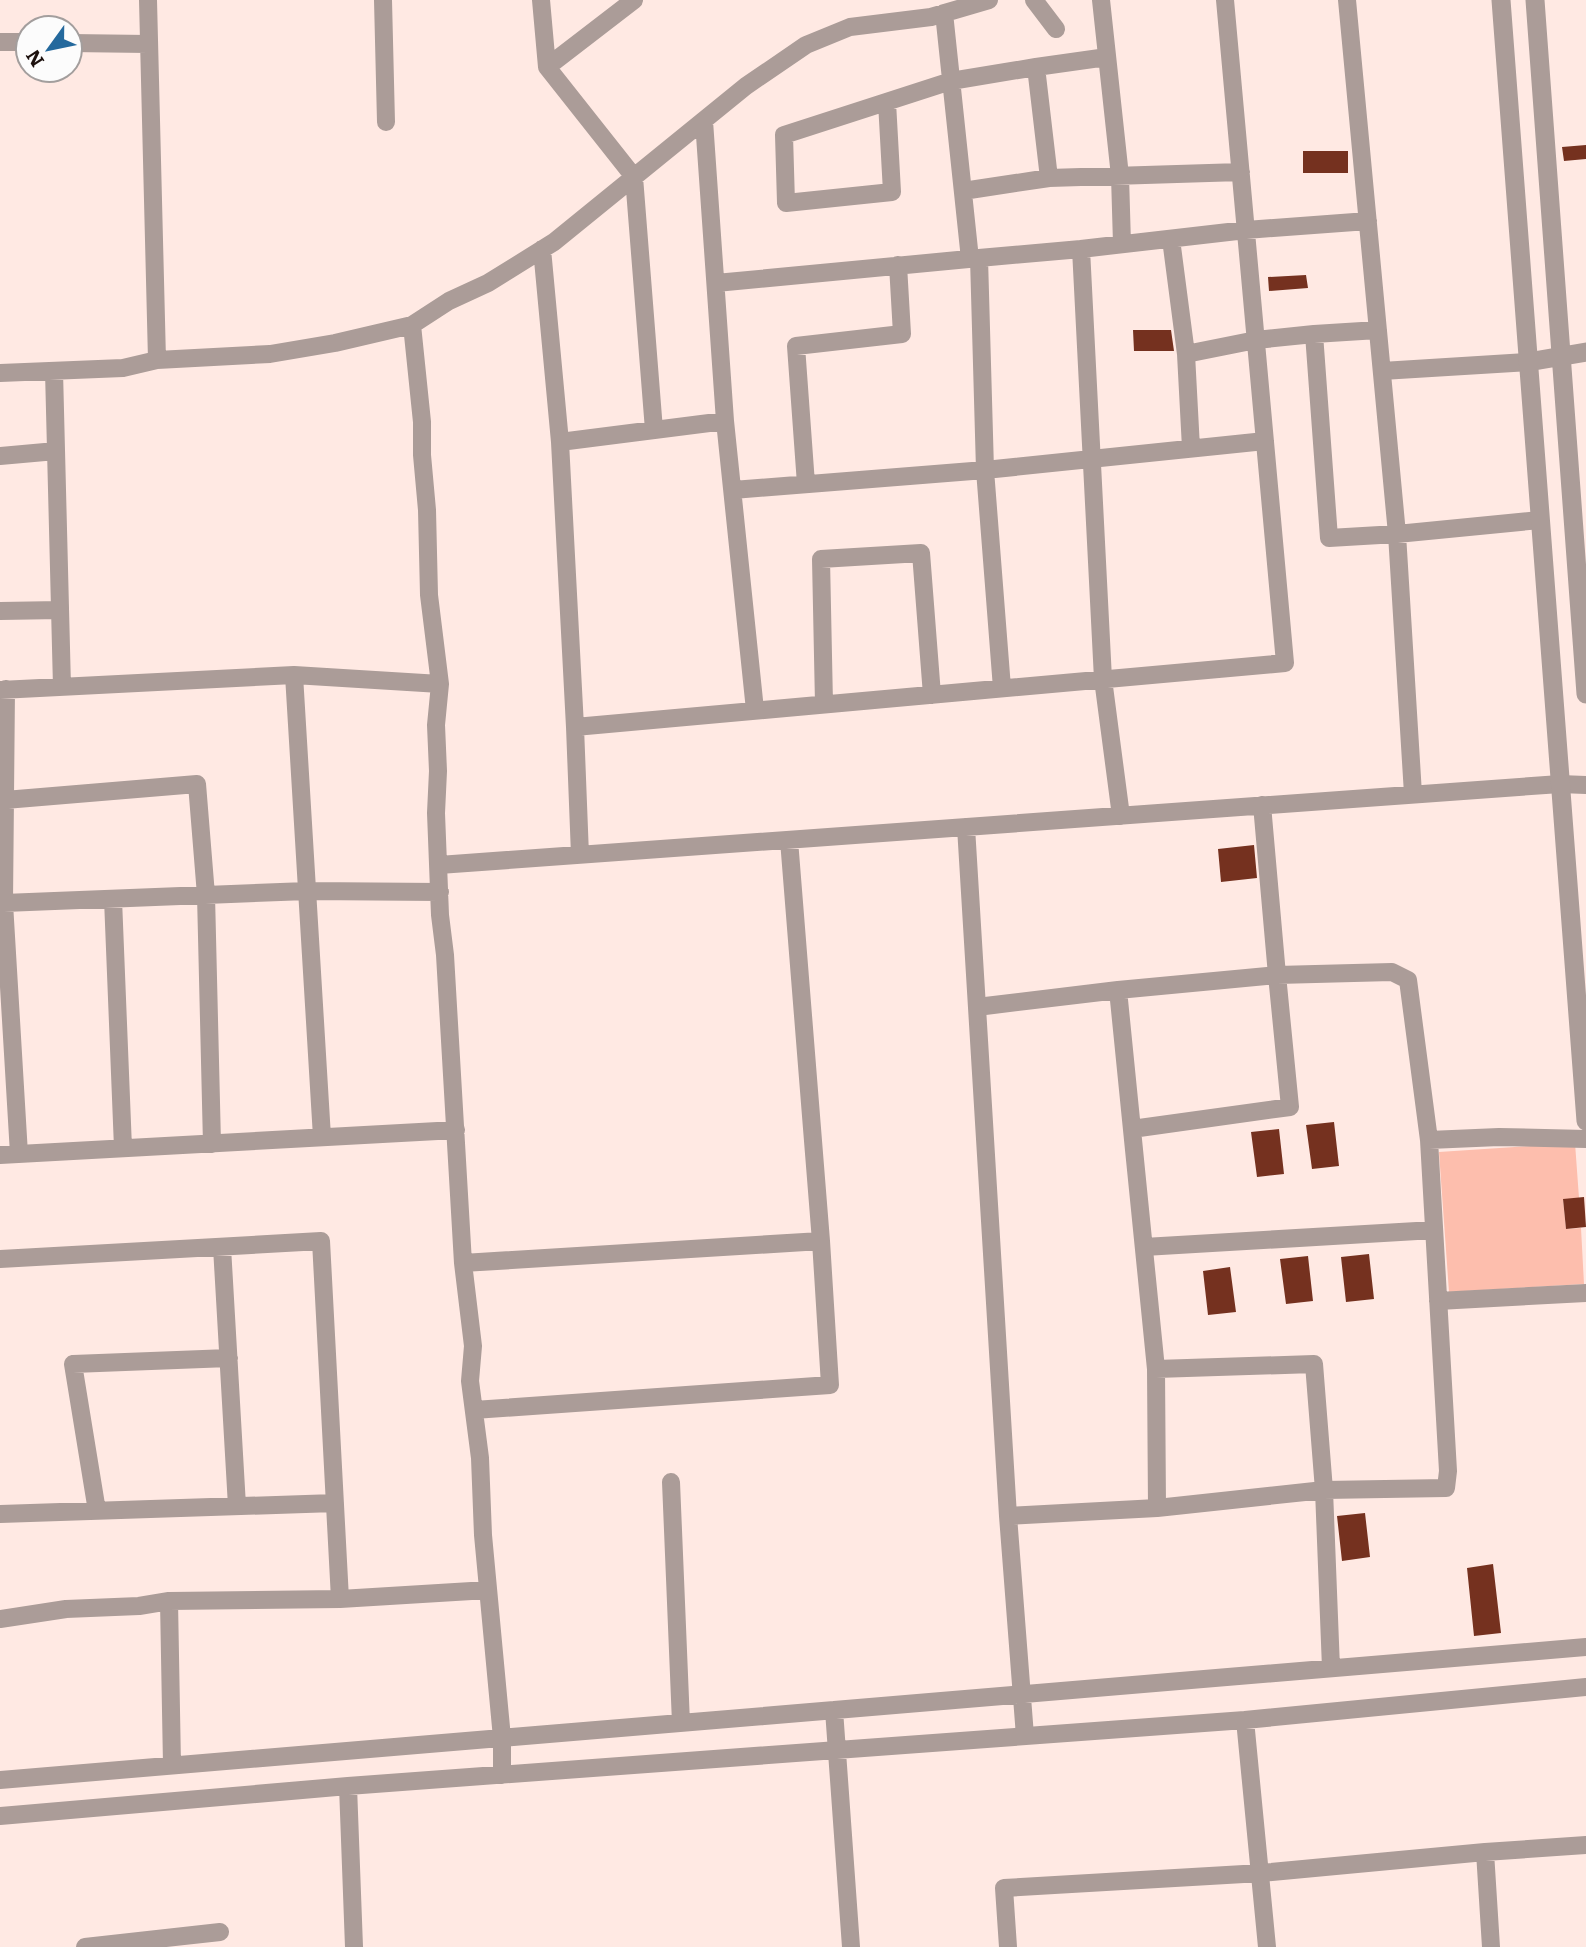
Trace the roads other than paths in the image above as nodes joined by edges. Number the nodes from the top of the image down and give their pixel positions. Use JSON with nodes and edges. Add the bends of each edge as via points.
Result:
{"nodes":[{"id":1,"x":148,"y":0,"type":"edge"},
{"id":2,"x":383,"y":0,"type":"edge"},
{"id":3,"x":541,"y":0,"type":"edge"},
{"id":4,"x":634,"y":0,"type":"edge"},
{"id":5,"x":989,"y":0,"type":"edge"},
{"id":6,"x":1034,"y":0,"type":"edge"},
{"id":7,"x":1101,"y":0,"type":"edge"},
{"id":8,"x":1225,"y":0,"type":"edge"},
{"id":9,"x":1347,"y":0,"type":"edge"},
{"id":10,"x":1501,"y":0,"type":"edge"},
{"id":11,"x":1535,"y":0,"type":"edge"},
{"id":12,"x":944,"y":13,"type":"junction"},
{"id":13,"x":1056,"y":29,"type":"dead end"},
{"id":14,"x":84,"y":43,"type":"edge"},
{"id":15,"x":148,"y":44,"type":"junction"},
{"id":16,"x":1107,"y":57,"type":"junction"},
{"id":17,"x":547,"y":67,"type":"junction"},
{"id":18,"x":1036,"y":67,"type":"junction"},
{"id":19,"x":951,"y":81,"type":"junction"},
{"id":20,"x":887,"y":102,"type":"junction"},
{"id":21,"x":704,"y":121,"type":"junction"},
{"id":22,"x":386,"y":122,"type":"dead end"},
{"id":23,"x":1241,"y":172,"type":"junction"},
{"id":24,"x":1120,"y":176,"type":"junction"},
{"id":25,"x":634,"y":177,"type":"junction"},
{"id":26,"x":1049,"y":178,"type":"junction"},
{"id":27,"x":963,"y":191,"type":"junction"},
{"id":28,"x":1367,"y":221,"type":"junction"},
{"id":29,"x":1246,"y":230,"type":"junction"},
{"id":30,"x":1171,"y":239,"type":"junction"},
{"id":31,"x":1122,"y":244,"type":"junction"},
{"id":32,"x":542,"y":249,"type":"junction"},
{"id":33,"x":1081,"y":249,"type":"junction"},
{"id":34,"x":975,"y":258,"type":"junction"},
{"id":35,"x":898,"y":265,"type":"junction"},
{"id":36,"x":716,"y":283,"type":"junction"},
{"id":37,"x":412,"y":325,"type":"junction"},
{"id":38,"x":1378,"y":330,"type":"junction"},
{"id":39,"x":1314,"y":334,"type":"junction"},
{"id":40,"x":1256,"y":340,"type":"junction"},
{"id":41,"x":1586,"y":352,"type":"edge"},
{"id":42,"x":1186,"y":354,"type":"junction"},
{"id":43,"x":1561,"y":356,"type":"junction"},
{"id":44,"x":157,"y":360,"type":"junction"},
{"id":45,"x":1528,"y":362,"type":"junction"},
{"id":46,"x":54,"y":371,"type":"junction"},
{"id":47,"x":1382,"y":371,"type":"junction"},
{"id":48,"x":0,"y":373,"type":"edge"},
{"id":49,"x":725,"y":421,"type":"junction"},
{"id":50,"x":654,"y":430,"type":"junction"},
{"id":51,"x":1265,"y":441,"type":"junction"},
{"id":52,"x":560,"y":442,"type":"junction"},
{"id":53,"x":1191,"y":448,"type":"junction"},
{"id":54,"x":56,"y":451,"type":"junction"},
{"id":55,"x":0,"y":456,"type":"edge"},
{"id":56,"x":1092,"y":459,"type":"junction"},
{"id":57,"x":985,"y":470,"type":"junction"},
{"id":58,"x":806,"y":484,"type":"junction"},
{"id":59,"x":733,"y":490,"type":"junction"},
{"id":60,"x":1540,"y":520,"type":"junction"},
{"id":61,"x":1397,"y":534,"type":"junction"},
{"id":62,"x":1579,"y":596,"type":"junction"},
{"id":63,"x":1546,"y":600,"type":"junction"},
{"id":64,"x":60,"y":610,"type":"junction"},
{"id":65,"x":0,"y":611,"type":"edge"},
{"id":66,"x":294,"y":675,"type":"junction"},
{"id":67,"x":1104,"y":679,"type":"junction"},
{"id":68,"x":440,"y":684,"type":"junction"},
{"id":69,"x":62,"y":687,"type":"junction"},
{"id":70,"x":1002,"y":688,"type":"junction"},
{"id":71,"x":3,"y":689,"type":"edge"},
{"id":72,"x":1586,"y":694,"type":"edge"},
{"id":73,"x":932,"y":695,"type":"junction"},
{"id":74,"x":824,"y":704,"type":"junction"},
{"id":75,"x":755,"y":710,"type":"junction"},
{"id":76,"x":575,"y":727,"type":"junction"},
{"id":77,"x":1560,"y":783,"type":"junction"},
{"id":78,"x":1586,"y":785,"type":"edge"},
{"id":79,"x":1413,"y":794,"type":"junction"},
{"id":80,"x":5,"y":800,"type":"junction"},
{"id":81,"x":1262,"y":805,"type":"junction"},
{"id":82,"x":1121,"y":816,"type":"junction"},
{"id":83,"x":966,"y":827,"type":"junction"},
{"id":84,"x":789,"y":840,"type":"junction"},
{"id":85,"x":580,"y":855,"type":"junction"},
{"id":86,"x":439,"y":865,"type":"junction"},
{"id":87,"x":307,"y":891,"type":"junction"},
{"id":88,"x":439,"y":892,"type":"junction"},
{"id":89,"x":206,"y":895,"type":"junction"},
{"id":90,"x":113,"y":898,"type":"junction"},
{"id":91,"x":2,"y":903,"type":"edge"},
{"id":92,"x":1277,"y":975,"type":"junction"},
{"id":93,"x":1118,"y":990,"type":"junction"},
{"id":94,"x":977,"y":1007,"type":"junction"},
{"id":95,"x":1586,"y":1121,"type":"edge"},
{"id":96,"x":1132,"y":1129,"type":"junction"},
{"id":97,"x":456,"y":1130,"type":"junction"},
{"id":98,"x":321,"y":1138,"type":"junction"},
{"id":99,"x":1586,"y":1139,"type":"edge"},
{"id":100,"x":1429,"y":1140,"type":"junction"},
{"id":101,"x":212,"y":1144,"type":"junction"},
{"id":102,"x":123,"y":1148,"type":"junction"},
{"id":103,"x":19,"y":1154,"type":"junction"},
{"id":104,"x":0,"y":1155,"type":"edge"},
{"id":105,"x":1434,"y":1230,"type":"junction"},
{"id":106,"x":821,"y":1241,"type":"junction"},
{"id":107,"x":222,"y":1247,"type":"junction"},
{"id":108,"x":1144,"y":1247,"type":"junction"},
{"id":109,"x":0,"y":1259,"type":"edge"},
{"id":110,"x":463,"y":1263,"type":"junction"},
{"id":111,"x":1586,"y":1293,"type":"edge"},
{"id":112,"x":1438,"y":1301,"type":"junction"},
{"id":113,"x":229,"y":1358,"type":"junction"},
{"id":114,"x":1156,"y":1369,"type":"junction"},
{"id":115,"x":474,"y":1410,"type":"junction"},
{"id":116,"x":671,"y":1482,"type":"dead end"},
{"id":117,"x":1324,"y":1490,"type":"junction"},
{"id":118,"x":335,"y":1503,"type":"junction"},
{"id":119,"x":237,"y":1506,"type":"junction"},
{"id":120,"x":1157,"y":1508,"type":"junction"},
{"id":121,"x":97,"y":1511,"type":"junction"},
{"id":122,"x":0,"y":1514,"type":"edge"},
{"id":123,"x":1008,"y":1516,"type":"junction"},
{"id":124,"x":488,"y":1590,"type":"junction"},
{"id":125,"x":340,"y":1599,"type":"junction"},
{"id":126,"x":169,"y":1601,"type":"junction"},
{"id":127,"x":0,"y":1619,"type":"edge"},
{"id":128,"x":1586,"y":1647,"type":"edge"},
{"id":129,"x":1331,"y":1668,"type":"junction"},
{"id":130,"x":1586,"y":1687,"type":"edge"},
{"id":131,"x":1023,"y":1694,"type":"junction"},
{"id":132,"x":834,"y":1710,"type":"junction"},
{"id":133,"x":1245,"y":1720,"type":"junction"},
{"id":134,"x":681,"y":1723,"type":"junction"},
{"id":135,"x":1025,"y":1736,"type":"junction"},
{"id":136,"x":502,"y":1738,"type":"junction"},
{"id":137,"x":837,"y":1749,"type":"junction"},
{"id":138,"x":172,"y":1765,"type":"junction"},
{"id":139,"x":502,"y":1775,"type":"junction"},
{"id":140,"x":0,"y":1780,"type":"edge"},
{"id":141,"x":348,"y":1786,"type":"junction"},
{"id":142,"x":0,"y":1816,"type":"edge"},
{"id":143,"x":1586,"y":1846,"type":"edge"},
{"id":144,"x":1485,"y":1852,"type":"junction"},
{"id":145,"x":1261,"y":1872,"type":"junction"},
{"id":146,"x":220,"y":1931,"type":"dead end"},
{"id":147,"x":85,"y":1947,"type":"edge"},
{"id":148,"x":354,"y":1947,"type":"edge"},
{"id":149,"x":851,"y":1947,"type":"edge"},
{"id":150,"x":1008,"y":1947,"type":"edge"},
{"id":151,"x":1267,"y":1947,"type":"edge"},
{"id":152,"x":1491,"y":1947,"type":"edge"}],
"edges":[{"from":1,"to":15,"type":"street"},
{"from":2,"to":22,"type":"street"},
{"from":3,"to":17,"type":"street"},
{"from":4,"to":17,"type":"street"},
{"from":5,"to":12,"type":"street"},
{"from":6,"to":13,"type":"street"},
{"from":7,"to":16,"type":"street"},
{"from":8,"to":23,"type":"street"},
{"from":9,"to":28,"type":"street"},
{"from":10,"to":45,"type":"street"},
{"from":11,"to":43,"type":"street"},
{"from":12,"to":19,"type":"street"},
{"from":12,"to":21,"type":"street","via":[[850,27],[806,45]]},
{"from":14,"to":15,"type":"street"},
{"from":15,"to":44,"type":"street"},
{"from":16,"to":18,"type":"street"},
{"from":16,"to":24,"type":"street"},
{"from":17,"to":25,"type":"street"},
{"from":18,"to":19,"type":"street"},
{"from":18,"to":26,"type":"street"},
{"from":19,"to":20,"type":"street"},
{"from":19,"to":27,"type":"street"},
{"from":20,"to":20,"type":"street","via":[[784,135],[786,203],[892,192]]},
{"from":21,"to":25,"type":"street"},
{"from":21,"to":36,"type":"street"},
{"from":23,"to":24,"type":"street"},
{"from":23,"to":29,"type":"street"},
{"from":24,"to":26,"type":"street"},
{"from":24,"to":31,"type":"street"},
{"from":25,"to":32,"type":"street"},
{"from":25,"to":50,"type":"street"},
{"from":26,"to":27,"type":"street"},
{"from":27,"to":34,"type":"street"},
{"from":28,"to":29,"type":"street"},
{"from":28,"to":38,"type":"street"},
{"from":29,"to":30,"type":"street"},
{"from":29,"to":40,"type":"street"},
{"from":30,"to":31,"type":"street"},
{"from":30,"to":42,"type":"street"},
{"from":31,"to":33,"type":"street"},
{"from":32,"to":37,"type":"street"},
{"from":32,"to":52,"type":"street"},
{"from":33,"to":34,"type":"street"},
{"from":33,"to":56,"type":"street"},
{"from":34,"to":35,"type":"street"},
{"from":34,"to":57,"type":"street"},
{"from":35,"to":36,"type":"street"},
{"from":35,"to":58,"type":"street","via":[[902,334],[796,346]]},
{"from":36,"to":49,"type":"street"},
{"from":37,"to":44,"type":"street","via":[[270,354]]},
{"from":37,"to":68,"type":"street","via":[[422,422],[429,595]]},
{"from":38,"to":39,"type":"street"},
{"from":38,"to":47,"type":"street"},
{"from":39,"to":40,"type":"street"},
{"from":39,"to":61,"type":"street","via":[[1329,538]]},
{"from":40,"to":42,"type":"street"},
{"from":40,"to":51,"type":"street"},
{"from":41,"to":43,"type":"street"},
{"from":42,"to":53,"type":"street"},
{"from":43,"to":45,"type":"street"},
{"from":43,"to":62,"type":"street"},
{"from":44,"to":46,"type":"street","via":[[123,368]]},
{"from":45,"to":47,"type":"street"},
{"from":45,"to":60,"type":"street"},
{"from":46,"to":48,"type":"street"},
{"from":46,"to":54,"type":"street"},
{"from":47,"to":61,"type":"street"},
{"from":49,"to":50,"type":"street"},
{"from":49,"to":59,"type":"street"},
{"from":50,"to":52,"type":"street"},
{"from":51,"to":53,"type":"street"},
{"from":51,"to":67,"type":"street","via":[[1285,663]]},
{"from":52,"to":76,"type":"street"},
{"from":53,"to":56,"type":"street"},
{"from":54,"to":55,"type":"street"},
{"from":54,"to":64,"type":"street"},
{"from":56,"to":57,"type":"street"},
{"from":56,"to":67,"type":"street"},
{"from":57,"to":58,"type":"street"},
{"from":57,"to":70,"type":"street"},
{"from":58,"to":59,"type":"street"},
{"from":59,"to":75,"type":"street"},
{"from":60,"to":61,"type":"street"},
{"from":60,"to":63,"type":"street"},
{"from":61,"to":79,"type":"street"},
{"from":62,"to":63,"type":"street"},
{"from":62,"to":72,"type":"street"},
{"from":63,"to":77,"type":"street"},
{"from":64,"to":65,"type":"street"},
{"from":64,"to":69,"type":"street"},
{"from":66,"to":68,"type":"street"},
{"from":66,"to":69,"type":"street"},
{"from":66,"to":87,"type":"street"},
{"from":67,"to":70,"type":"street"},
{"from":67,"to":82,"type":"street"},
{"from":68,"to":86,"type":"street","via":[[436,725]]},
{"from":69,"to":71,"type":"street"},
{"from":70,"to":73,"type":"street"},
{"from":71,"to":80,"type":"street"},
{"from":73,"to":74,"type":"street"},
{"from":73,"to":74,"type":"street","via":[[921,554],[821,559]]},
{"from":74,"to":75,"type":"street"},
{"from":75,"to":76,"type":"street"},
{"from":76,"to":85,"type":"street"},
{"from":77,"to":78,"type":"street"},
{"from":77,"to":79,"type":"street"},
{"from":77,"to":95,"type":"street"},
{"from":79,"to":81,"type":"street"},
{"from":80,"to":89,"type":"street","via":[[197,783]]},
{"from":80,"to":91,"type":"street"},
{"from":81,"to":82,"type":"street"},
{"from":81,"to":92,"type":"street"},
{"from":82,"to":83,"type":"street"},
{"from":83,"to":84,"type":"street"},
{"from":83,"to":94,"type":"street"},
{"from":84,"to":85,"type":"street"},
{"from":84,"to":106,"type":"street"},
{"from":85,"to":86,"type":"street"},
{"from":86,"to":88,"type":"street"},
{"from":87,"to":88,"type":"street"},
{"from":87,"to":89,"type":"street"},
{"from":87,"to":98,"type":"street"},
{"from":88,"to":97,"type":"street"},
{"from":89,"to":90,"type":"street"},
{"from":89,"to":101,"type":"street"},
{"from":90,"to":91,"type":"street"},
{"from":90,"to":102,"type":"street"},
{"from":91,"to":103,"type":"street"},
{"from":92,"to":93,"type":"street"},
{"from":92,"to":96,"type":"street","via":[[1290,1107]]},
{"from":92,"to":100,"type":"street","via":[[1392,972],[1408,980]]},
{"from":93,"to":94,"type":"street"},
{"from":93,"to":96,"type":"street"},
{"from":94,"to":123,"type":"street"},
{"from":96,"to":108,"type":"street"},
{"from":97,"to":98,"type":"street"},
{"from":97,"to":110,"type":"street"},
{"from":98,"to":101,"type":"street"},
{"from":99,"to":100,"type":"street"},
{"from":100,"to":105,"type":"street"},
{"from":101,"to":102,"type":"street"},
{"from":102,"to":103,"type":"street"},
{"from":103,"to":104,"type":"street"},
{"from":105,"to":108,"type":"street"},
{"from":105,"to":112,"type":"street"},
{"from":106,"to":110,"type":"street"},
{"from":106,"to":115,"type":"street","via":[[830,1385]]},
{"from":107,"to":109,"type":"street"},
{"from":107,"to":113,"type":"street"},
{"from":107,"to":118,"type":"street","via":[[321,1241]]},
{"from":108,"to":114,"type":"street"},
{"from":110,"to":115,"type":"street","via":[[473,1346],[470,1381]]},
{"from":111,"to":112,"type":"street"},
{"from":112,"to":117,"type":"street","via":[[1446,1488]]},
{"from":113,"to":119,"type":"street"},
{"from":113,"to":121,"type":"street","via":[[73,1364]]},
{"from":114,"to":117,"type":"street","via":[[1314,1364]]},
{"from":114,"to":120,"type":"street"},
{"from":115,"to":124,"type":"street"},
{"from":116,"to":134,"type":"street"},
{"from":117,"to":120,"type":"street"},
{"from":117,"to":129,"type":"street"},
{"from":118,"to":119,"type":"street"},
{"from":118,"to":125,"type":"street"},
{"from":119,"to":121,"type":"street"},
{"from":120,"to":123,"type":"street"},
{"from":121,"to":122,"type":"street"},
{"from":123,"to":131,"type":"street"},
{"from":124,"to":125,"type":"street"},
{"from":124,"to":136,"type":"street"},
{"from":125,"to":126,"type":"street"},
{"from":126,"to":127,"type":"street"},
{"from":126,"to":138,"type":"street"},
{"from":128,"to":129,"type":"street"},
{"from":129,"to":131,"type":"street"},
{"from":130,"to":133,"type":"street"},
{"from":131,"to":132,"type":"street"},
{"from":131,"to":135,"type":"street"},
{"from":132,"to":134,"type":"street"},
{"from":132,"to":137,"type":"street"},
{"from":133,"to":135,"type":"street"},
{"from":133,"to":145,"type":"street"},
{"from":134,"to":136,"type":"street"},
{"from":135,"to":137,"type":"street"},
{"from":136,"to":138,"type":"street"},
{"from":136,"to":139,"type":"street"},
{"from":137,"to":139,"type":"street"},
{"from":137,"to":149,"type":"street"},
{"from":138,"to":140,"type":"street"},
{"from":139,"to":141,"type":"street"},
{"from":141,"to":142,"type":"street"},
{"from":141,"to":148,"type":"street"},
{"from":143,"to":144,"type":"street"},
{"from":144,"to":145,"type":"street"},
{"from":144,"to":152,"type":"street"},
{"from":145,"to":150,"type":"street","via":[[1004,1888]]},
{"from":145,"to":151,"type":"street"},
{"from":146,"to":147,"type":"street"}]}
